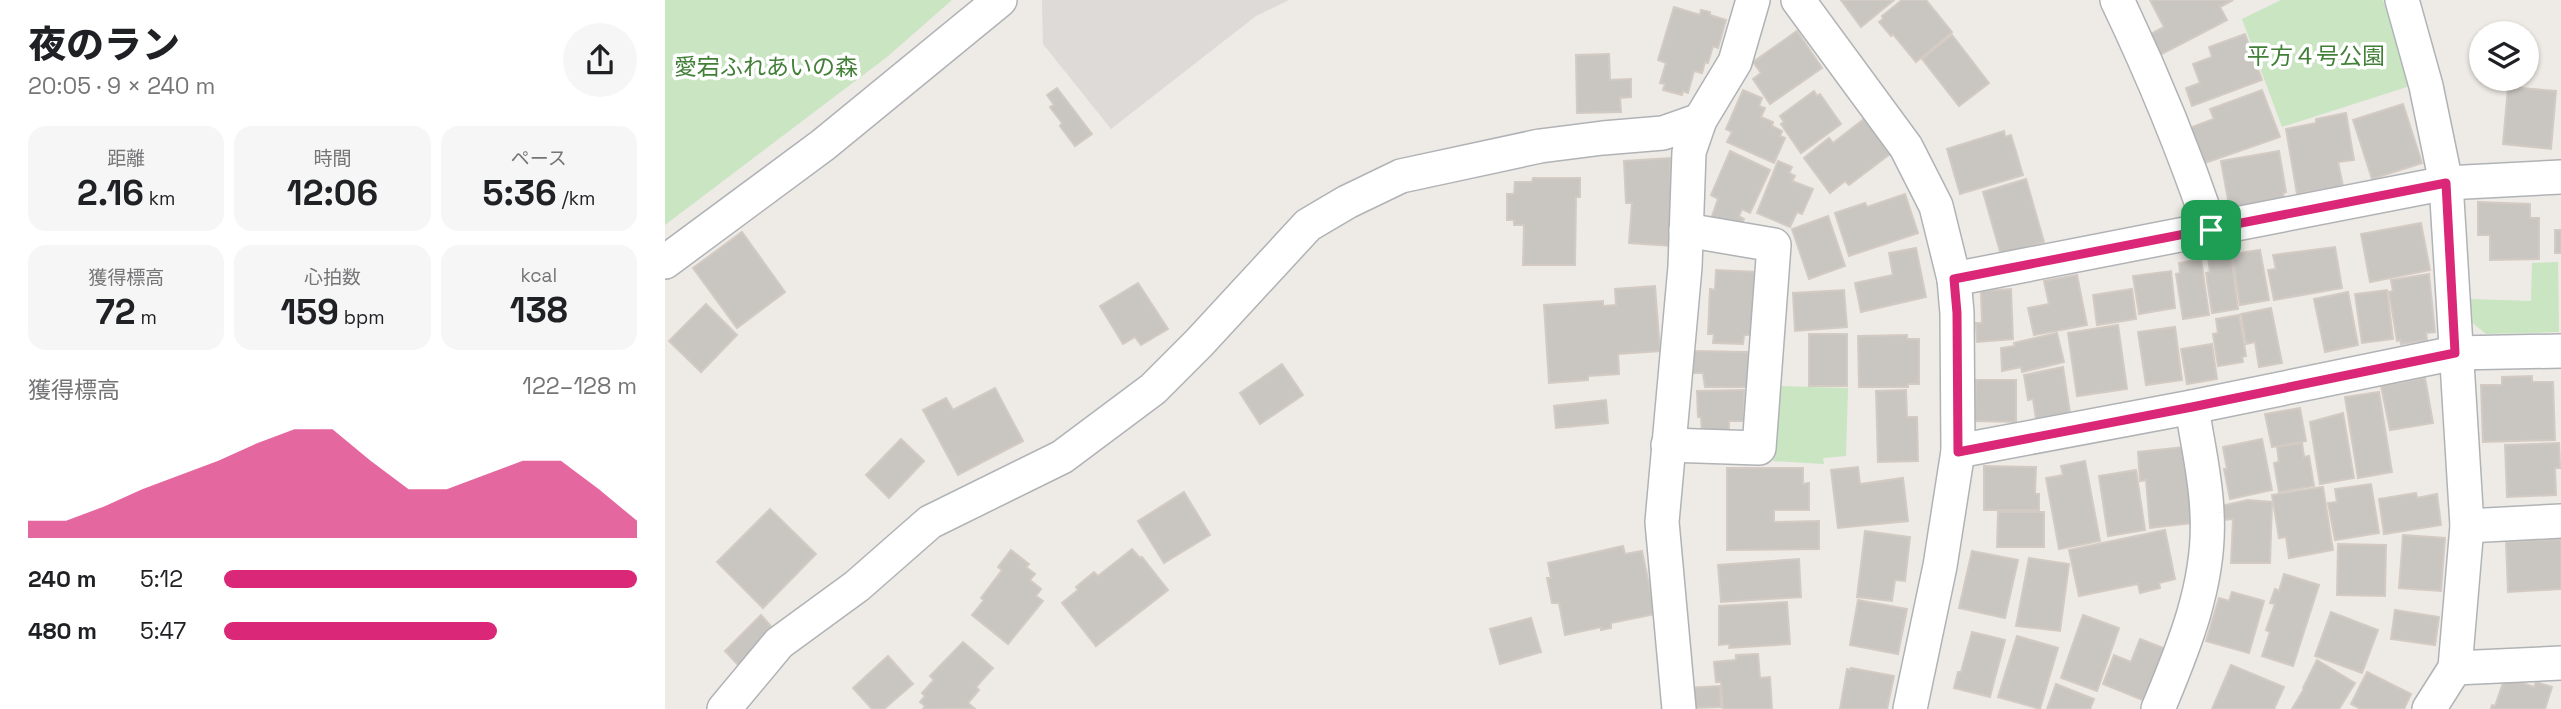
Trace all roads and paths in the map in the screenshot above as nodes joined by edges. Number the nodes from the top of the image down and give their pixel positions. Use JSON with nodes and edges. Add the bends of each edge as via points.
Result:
{"nodes":[{"id":1,"x":1000,"y":0,"type":"edge"},
{"id":2,"x":1753,"y":0,"type":"edge"},
{"id":3,"x":1798,"y":0,"type":"edge"},
{"id":4,"x":2117,"y":0,"type":"edge"},
{"id":5,"x":2402,"y":0,"type":"edge"},
{"id":6,"x":1700,"y":120,"type":"junction"},
{"id":7,"x":2561,"y":177,"type":"edge"},
{"id":8,"x":2446,"y":183,"type":"junction"},
{"id":9,"x":1686,"y":230,"type":"junction"},
{"id":10,"x":2211,"y":230,"type":"junction"},
{"id":11,"x":665,"y":262,"type":"edge"},
{"id":12,"x":1954,"y":279,"type":"junction"},
{"id":13,"x":2561,"y":351,"type":"edge"},
{"id":14,"x":2455,"y":353,"type":"junction"},
{"id":15,"x":2192,"y":407,"type":"junction"},
{"id":16,"x":1668,"y":444,"type":"junction"},
{"id":17,"x":1958,"y":452,"type":"junction"},
{"id":18,"x":2561,"y":521,"type":"edge"},
{"id":19,"x":2467,"y":527,"type":"junction"},
{"id":20,"x":2561,"y":663,"type":"edge"},
{"id":21,"x":2455,"y":668,"type":"junction"},
{"id":22,"x":724,"y":709,"type":"edge"},
{"id":23,"x":1679,"y":709,"type":"edge"},
{"id":24,"x":1910,"y":709,"type":"edge"},
{"id":25,"x":2158,"y":709,"type":"edge"},
{"id":26,"x":2429,"y":709,"type":"edge"}],
"edges":[{"from":1,"to":11,"type":"street","via":[[823,145]]},
{"from":2,"to":6,"type":"street","via":[[1735,62]]},
{"from":3,"to":12,"type":"street","via":[[1906,147],[1936,206]]},
{"from":4,"to":10,"type":"street","via":[[2182,147]]},
{"from":5,"to":8,"type":"street"},
{"from":6,"to":9,"type":"street","via":[[1689,152]]},
{"from":6,"to":22,"type":"street","via":[[1663,133],[1540,146],[1401,176],[1337,207],[1308,225],[1153,388],[1062,457],[930,522],[857,586],[779,643]]},
{"from":7,"to":8,"type":"street"},
{"from":8,"to":10,"type":"street"},
{"from":8,"to":14,"type":"street"},
{"from":9,"to":16,"type":"street"},
{"from":9,"to":16,"type":"street","via":[[1774,245],[1759,448]]},
{"from":10,"to":12,"type":"street"},
{"from":12,"to":17,"type":"street"},
{"from":13,"to":14,"type":"street"},
{"from":14,"to":15,"type":"street"},
{"from":14,"to":19,"type":"street"},
{"from":15,"to":17,"type":"street"},
{"from":15,"to":25,"type":"street","via":[[2207,514],[2205,556],[2187,636]]},
{"from":16,"to":23,"type":"street","via":[[1662,522]]},
{"from":17,"to":24,"type":"street"},
{"from":18,"to":19,"type":"street"},
{"from":19,"to":21,"type":"street"},
{"from":20,"to":21,"type":"street"},
{"from":21,"to":26,"type":"street"}]}
